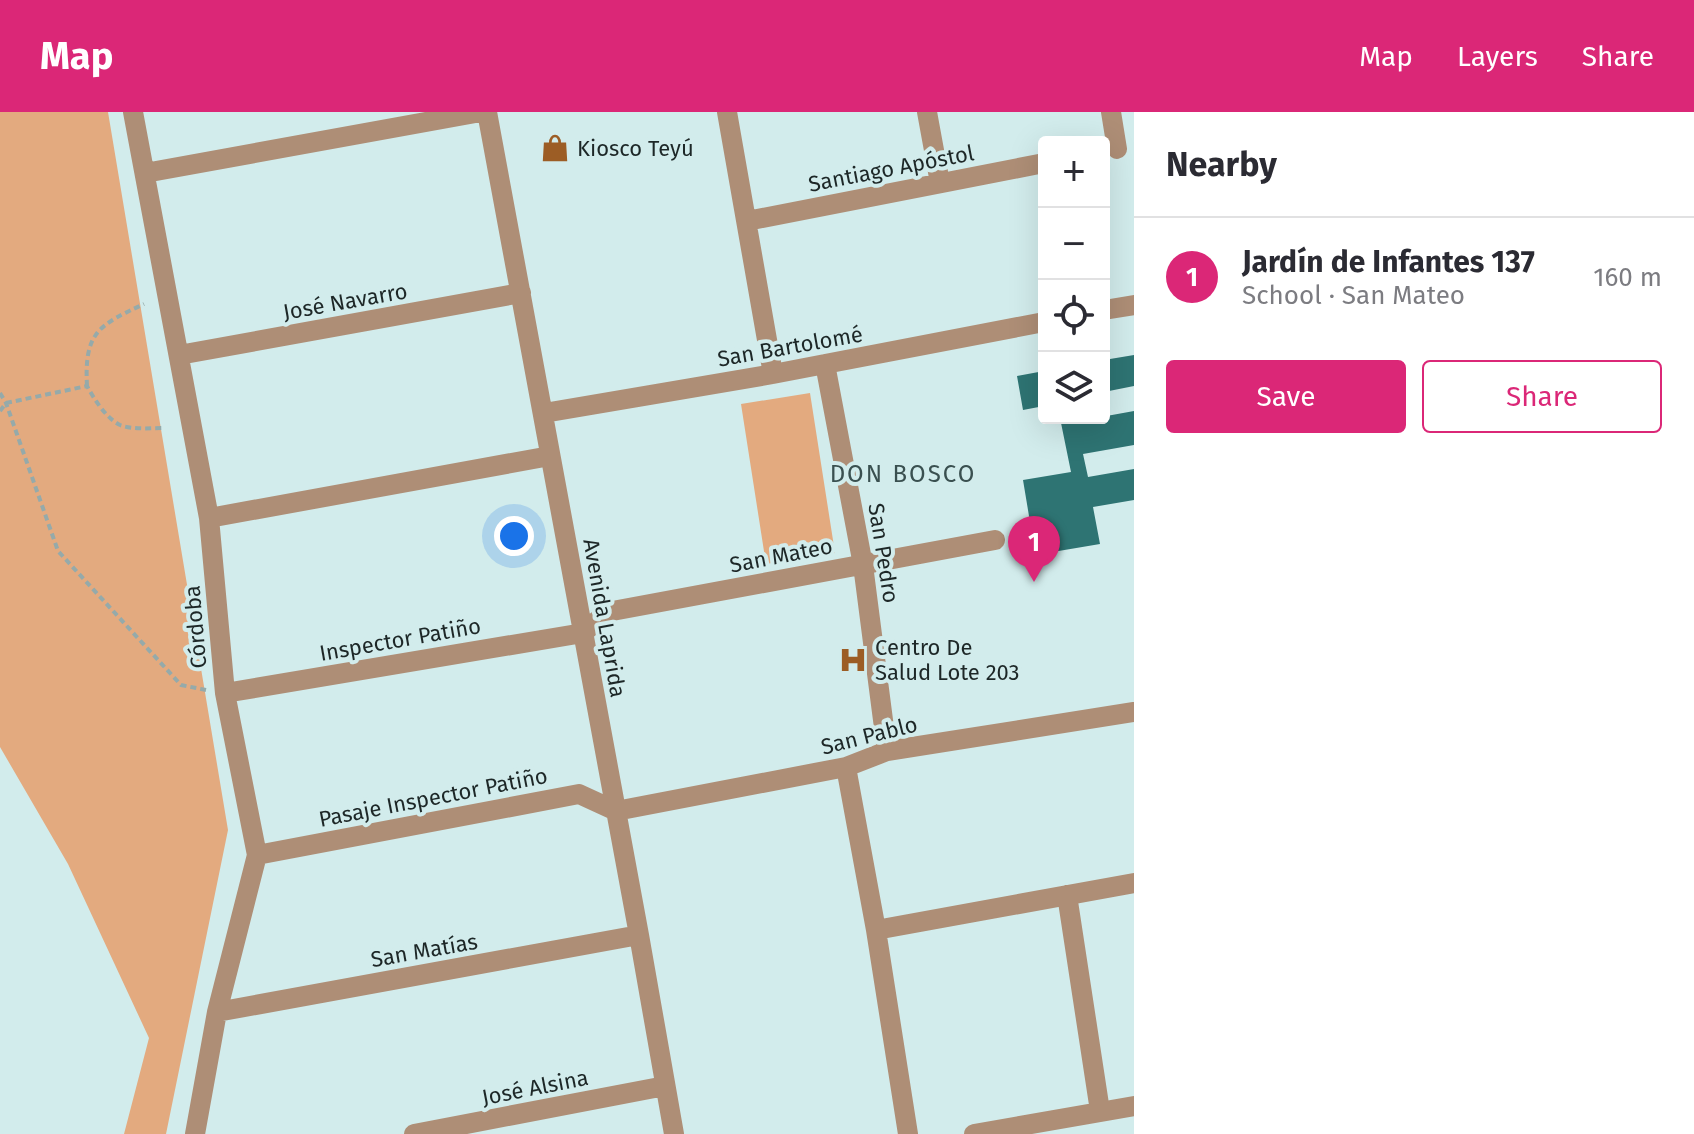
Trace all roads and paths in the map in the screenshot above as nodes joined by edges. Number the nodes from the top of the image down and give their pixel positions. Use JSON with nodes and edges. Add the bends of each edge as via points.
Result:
{"nodes":[{"id":1,"x":133,"y":112,"type":"edge"},
{"id":2,"x":481,"y":112,"type":"edge"},
{"id":3,"x":487,"y":112,"type":"edge"},
{"id":4,"x":727,"y":112,"type":"edge"},
{"id":5,"x":927,"y":112,"type":"edge"},
{"id":6,"x":1111,"y":112,"type":"edge"},
{"id":7,"x":1118,"y":148,"type":"edge"},
{"id":8,"x":1038,"y":164,"type":"edge"},
{"id":9,"x":145,"y":173,"type":"junction"},
{"id":10,"x":940,"y":183,"type":"junction"},
{"id":11,"x":747,"y":221,"type":"junction"},
{"id":12,"x":521,"y":293,"type":"junction"},
{"id":13,"x":144,"y":304,"type":"dead end"},
{"id":14,"x":1134,"y":305,"type":"edge"},
{"id":15,"x":1110,"y":309,"type":"edge"},
{"id":16,"x":1038,"y":323,"type":"edge"},
{"id":17,"x":179,"y":355,"type":"junction"},
{"id":18,"x":825,"y":364,"type":"junction"},
{"id":19,"x":773,"y":374,"type":"junction"},
{"id":20,"x":87,"y":386,"type":"junction"},
{"id":21,"x":0,"y":393,"type":"edge"},
{"id":22,"x":6,"y":403,"type":"junction"},
{"id":23,"x":0,"y":411,"type":"edge"},
{"id":24,"x":544,"y":413,"type":"junction"},
{"id":25,"x":165,"y":428,"type":"dead end"},
{"id":26,"x":550,"y":456,"type":"junction"},
{"id":27,"x":209,"y":518,"type":"junction"},
{"id":28,"x":995,"y":540,"type":"dead end"},
{"id":29,"x":863,"y":565,"type":"junction"},
{"id":30,"x":583,"y":633,"type":"junction"},
{"id":31,"x":216,"y":692,"type":"junction"},
{"id":32,"x":1134,"y":712,"type":"edge"},
{"id":33,"x":887,"y":751,"type":"junction"},
{"id":34,"x":846,"y":767,"type":"junction"},
{"id":35,"x":616,"y":811,"type":"junction"},
{"id":36,"x":257,"y":855,"type":"junction"},
{"id":37,"x":1134,"y":883,"type":"edge"},
{"id":38,"x":1067,"y":895,"type":"junction"},
{"id":39,"x":876,"y":930,"type":"junction"},
{"id":40,"x":639,"y":935,"type":"junction"},
{"id":41,"x":217,"y":1012,"type":"junction"},
{"id":42,"x":665,"y":1086,"type":"junction"},
{"id":43,"x":1134,"y":1106,"type":"edge"},
{"id":44,"x":1100,"y":1111,"type":"junction"},
{"id":45,"x":474,"y":1128,"type":"edge"},
{"id":46,"x":1029,"y":1130,"type":"edge"},
{"id":47,"x":195,"y":1134,"type":"edge"},
{"id":48,"x":414,"y":1134,"type":"edge"},
{"id":49,"x":674,"y":1134,"type":"edge"},
{"id":50,"x":908,"y":1134,"type":"edge"},
{"id":51,"x":974,"y":1134,"type":"edge"}],
"edges":[{"from":1,"to":9,"type":"street","name":"Córdoba"},
{"from":2,"to":9,"type":"street"},
{"from":3,"to":12,"type":"street","name":"Avenida Laprida"},
{"from":4,"to":11,"type":"street"},
{"from":5,"to":10,"type":"street"},
{"from":6,"to":7,"type":"street"},
{"from":8,"to":10,"type":"street","name":"Santiago Apóstol"},
{"from":9,"to":17,"type":"street","name":"Córdoba"},
{"from":10,"to":11,"type":"street","name":"Santiago Apóstol"},
{"from":11,"to":19,"type":"street"},
{"from":12,"to":17,"type":"street","name":"José Navarro"},
{"from":12,"to":24,"type":"street","name":"Avenida Laprida"},
{"from":13,"to":20,"type":"path","via":[[100,327],[89,346]]},
{"from":14,"to":15,"type":"street"},
{"from":16,"to":18,"type":"street","name":"San Bartolomé"},
{"from":17,"to":27,"type":"street","name":"Córdoba"},
{"from":18,"to":19,"type":"street","name":"San Bartolomé"},
{"from":18,"to":29,"type":"street","name":"San Pedro"},
{"from":19,"to":24,"type":"street","name":"San Bartolomé"},
{"from":20,"to":22,"type":"path"},
{"from":20,"to":25,"type":"path","via":[[119,424]]},
{"from":21,"to":22,"type":"path"},
{"from":22,"to":23,"type":"path"},
{"from":22,"to":31,"type":"path","via":[[58,551],[181,685]]},
{"from":24,"to":26,"type":"street","name":"Avenida Laprida"},
{"from":26,"to":27,"type":"street"},
{"from":26,"to":30,"type":"street","name":"Avenida Laprida"},
{"from":27,"to":31,"type":"street","name":"Córdoba"},
{"from":28,"to":29,"type":"street","name":"San Mateo"},
{"from":29,"to":30,"type":"street","name":"San Mateo","via":[[607,612]]},
{"from":29,"to":33,"type":"street","name":"San Pedro"},
{"from":30,"to":31,"type":"street","name":"Inspector Patiño"},
{"from":30,"to":35,"type":"street","name":"Avenida Laprida"},
{"from":31,"to":36,"type":"street","name":"Córdoba"},
{"from":32,"to":33,"type":"street","name":"San Pablo"},
{"from":33,"to":34,"type":"street","name":"San Pablo"},
{"from":34,"to":35,"type":"street","name":"San Pablo"},
{"from":34,"to":39,"type":"street"},
{"from":35,"to":36,"type":"street","name":"Pasaje Inspector Patiño","via":[[579,794]]},
{"from":35,"to":40,"type":"street","name":"Avenida Laprida"},
{"from":36,"to":41,"type":"street","name":"Córdoba"},
{"from":37,"to":38,"type":"street"},
{"from":38,"to":39,"type":"street"},
{"from":38,"to":44,"type":"street"},
{"from":39,"to":50,"type":"street"},
{"from":40,"to":41,"type":"street","name":"San Matías"},
{"from":40,"to":42,"type":"street","name":"Avenida Laprida"},
{"from":41,"to":47,"type":"street","name":"Córdoba"},
{"from":42,"to":45,"type":"street","name":"José Alsina"},
{"from":42,"to":49,"type":"street","name":"Avenida Laprida"},
{"from":43,"to":44,"type":"street"},
{"from":44,"to":46,"type":"street"},
{"from":45,"to":48,"type":"street","name":"José Alsina"},
{"from":46,"to":51,"type":"street"}]}
